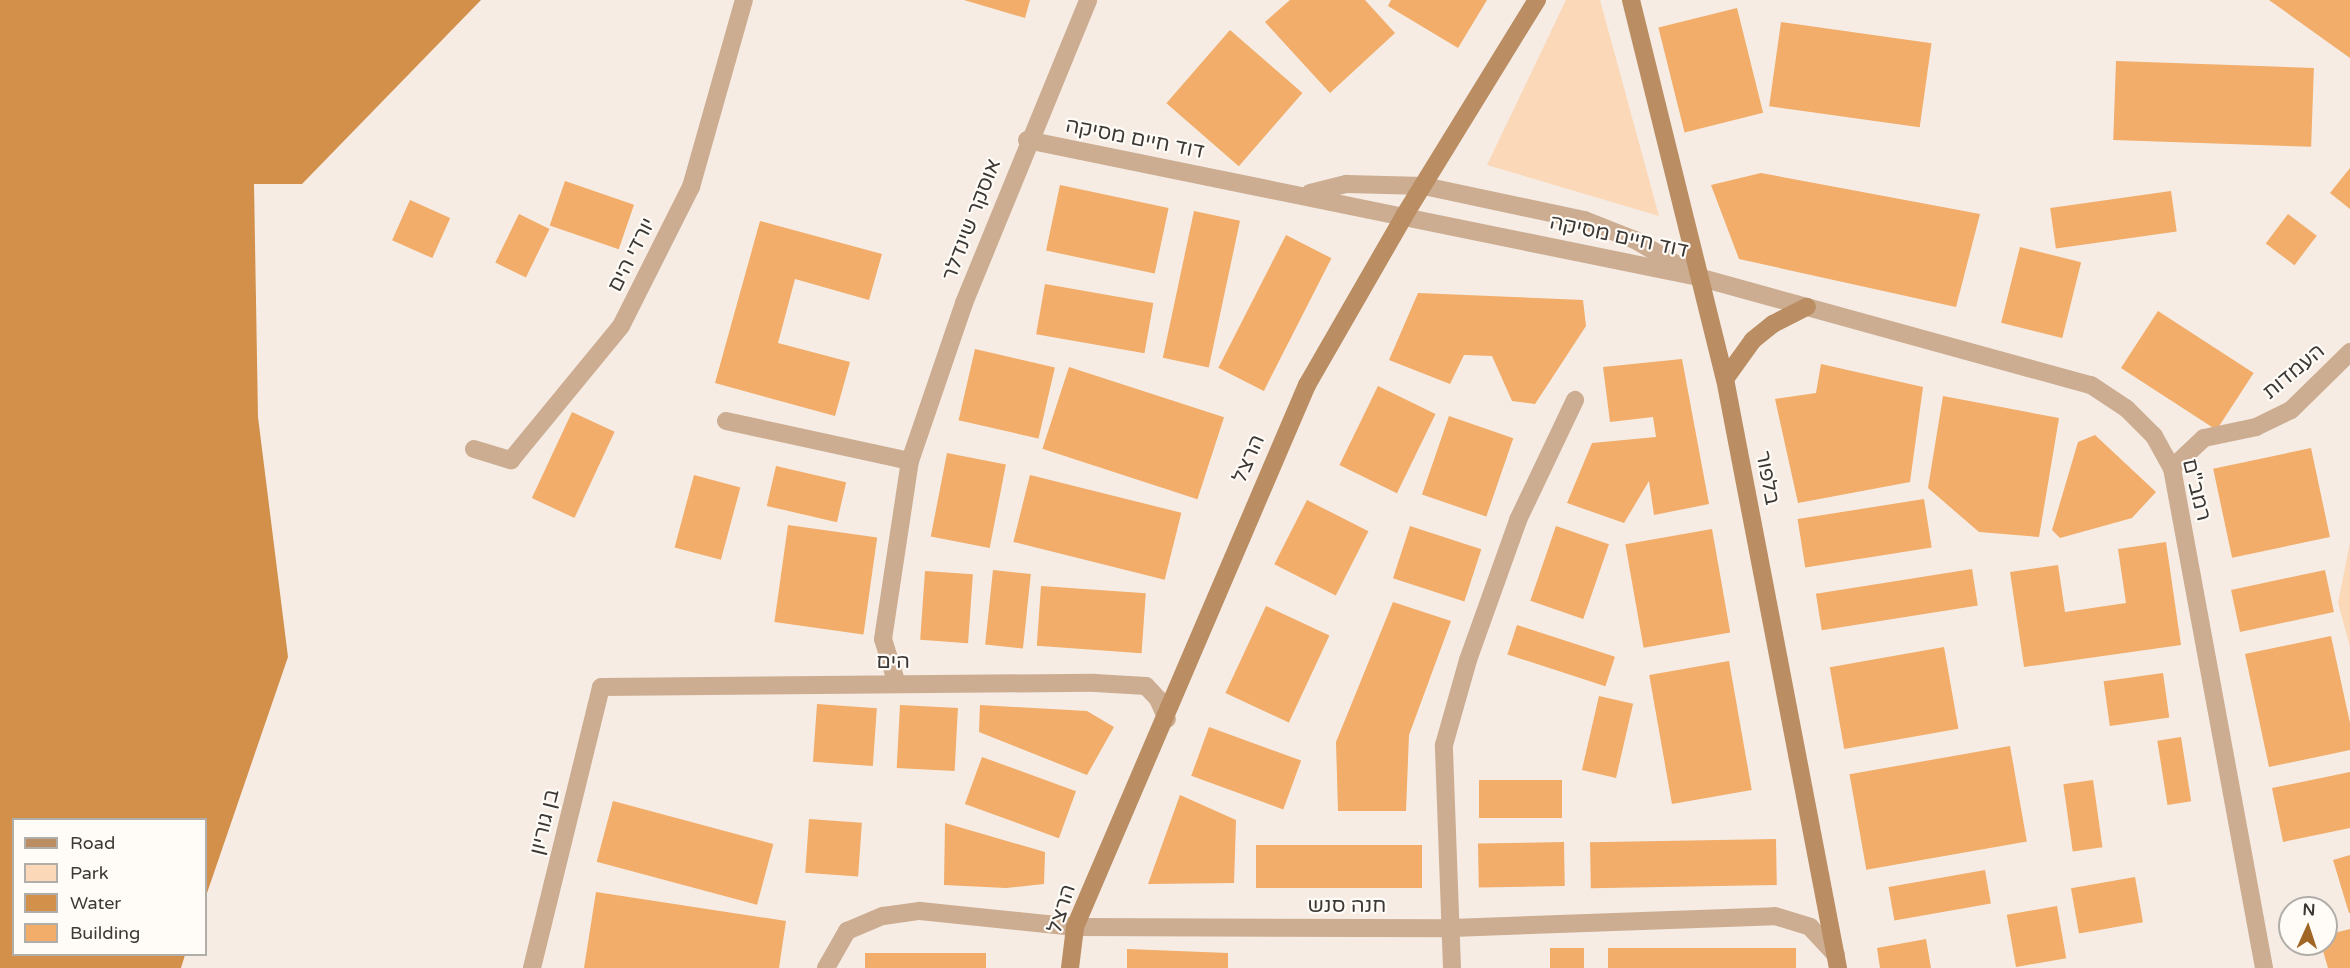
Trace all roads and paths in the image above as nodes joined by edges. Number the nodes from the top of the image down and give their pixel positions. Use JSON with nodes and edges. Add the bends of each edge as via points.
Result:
{"nodes":[{"id":1,"x":744,"y":0,"type":"edge"},
{"id":2,"x":1088,"y":0,"type":"edge"},
{"id":3,"x":1537,"y":0,"type":"edge"},
{"id":4,"x":1631,"y":0,"type":"edge"},
{"id":5,"x":1027,"y":141,"type":"junction"},
{"id":6,"x":1424,"y":186,"type":"junction"},
{"id":7,"x":1305,"y":195,"type":"junction"},
{"id":8,"x":1404,"y":216,"type":"junction"},
{"id":9,"x":1698,"y":277,"type":"junction"},
{"id":10,"x":1807,"y":307,"type":"junction"},
{"id":11,"x":2350,"y":352,"type":"edge"},
{"id":12,"x":1725,"y":379,"type":"junction"},
{"id":13,"x":1575,"y":400,"type":"dead end"},
{"id":14,"x":726,"y":421,"type":"dead end"},
{"id":15,"x":474,"y":449,"type":"dead end"},
{"id":16,"x":910,"y":461,"type":"junction"},
{"id":17,"x":2172,"y":468,"type":"junction"},
{"id":18,"x":897,"y":684,"type":"junction"},
{"id":19,"x":601,"y":687,"type":"joint"},
{"id":20,"x":1167,"y":719,"type":"junction"},
{"id":21,"x":1075,"y":927,"type":"junction"},
{"id":22,"x":1452,"y":928,"type":"junction"},
{"id":23,"x":1837,"y":961,"type":"edge"},
{"id":24,"x":532,"y":968,"type":"edge"},
{"id":25,"x":826,"y":968,"type":"edge"},
{"id":26,"x":1070,"y":968,"type":"edge"},
{"id":27,"x":1452,"y":968,"type":"edge"},
{"id":28,"x":2264,"y":968,"type":"edge"}],
"edges":[{"from":1,"to":15,"type":"street","name":"יורדי הים","via":[[691,187],[621,326],[511,460]]},
{"from":2,"to":5,"type":"street","name":"אוסקר שינדלר"},
{"from":3,"to":6,"type":"street","name":"הרצל"},
{"from":4,"to":9,"type":"street","name":"בלפור"},
{"from":5,"to":7,"type":"street","name":"דוד חיים מסיקה"},
{"from":5,"to":16,"type":"street","name":"אוסקר שינדלר","via":[[964,303]]},
{"from":6,"to":7,"type":"street","name":"דוד חיים מסיקה","via":[[1347,184]]},
{"from":6,"to":8,"type":"street","name":"הרצל"},
{"from":6,"to":9,"type":"street","name":"דוד חיים מסיקה","via":[[1584,220],[1635,240]]},
{"from":7,"to":8,"type":"street","name":"דוד חיים מסיקה"},
{"from":8,"to":9,"type":"street","name":"דוד חיים מסיקה"},
{"from":8,"to":20,"type":"street","name":"הרצל","via":[[1307,385],[1241,532]]},
{"from":9,"to":10,"type":"street","name":"רמב\"ם"},
{"from":9,"to":12,"type":"street","name":"בלפור"},
{"from":10,"to":12,"type":"street","via":[[1773,324],[1753,340]]},
{"from":10,"to":17,"type":"street","name":"רמב\"ם","via":[[2091,385],[2127,409],[2154,436]]},
{"from":11,"to":17,"type":"street","name":"העמדות","via":[[2291,410],[2256,427],[2204,438]]},
{"from":12,"to":23,"type":"street","name":"בלפור"},
{"from":13,"to":22,"type":"street","via":[[1518,520],[1468,660],[1444,745],[1444,825]]},
{"from":14,"to":16,"type":"street"},
{"from":16,"to":18,"type":"street","name":"אוסקר שינדלר","via":[[883,639]]},
{"from":17,"to":28,"type":"street","name":"רמב\"ם"},
{"from":18,"to":19,"type":"street","name":"הים"},
{"from":18,"to":20,"type":"street","name":"הים","via":[[1095,682],[1146,687],[1158,699]]},
{"from":19,"to":24,"type":"street","name":"בן גוריון"},
{"from":20,"to":21,"type":"street","name":"הרצל"},
{"from":21,"to":22,"type":"street","name":"חנה סנש"},
{"from":21,"to":25,"type":"street","name":"חנה סנש","via":[[920,911],[883,916],[847,932]]},
{"from":21,"to":26,"type":"street","name":"הרצל"},
{"from":22,"to":23,"type":"street","name":"חנה סנש","via":[[1775,916],[1810,927]]},
{"from":22,"to":27,"type":"street"}]}
